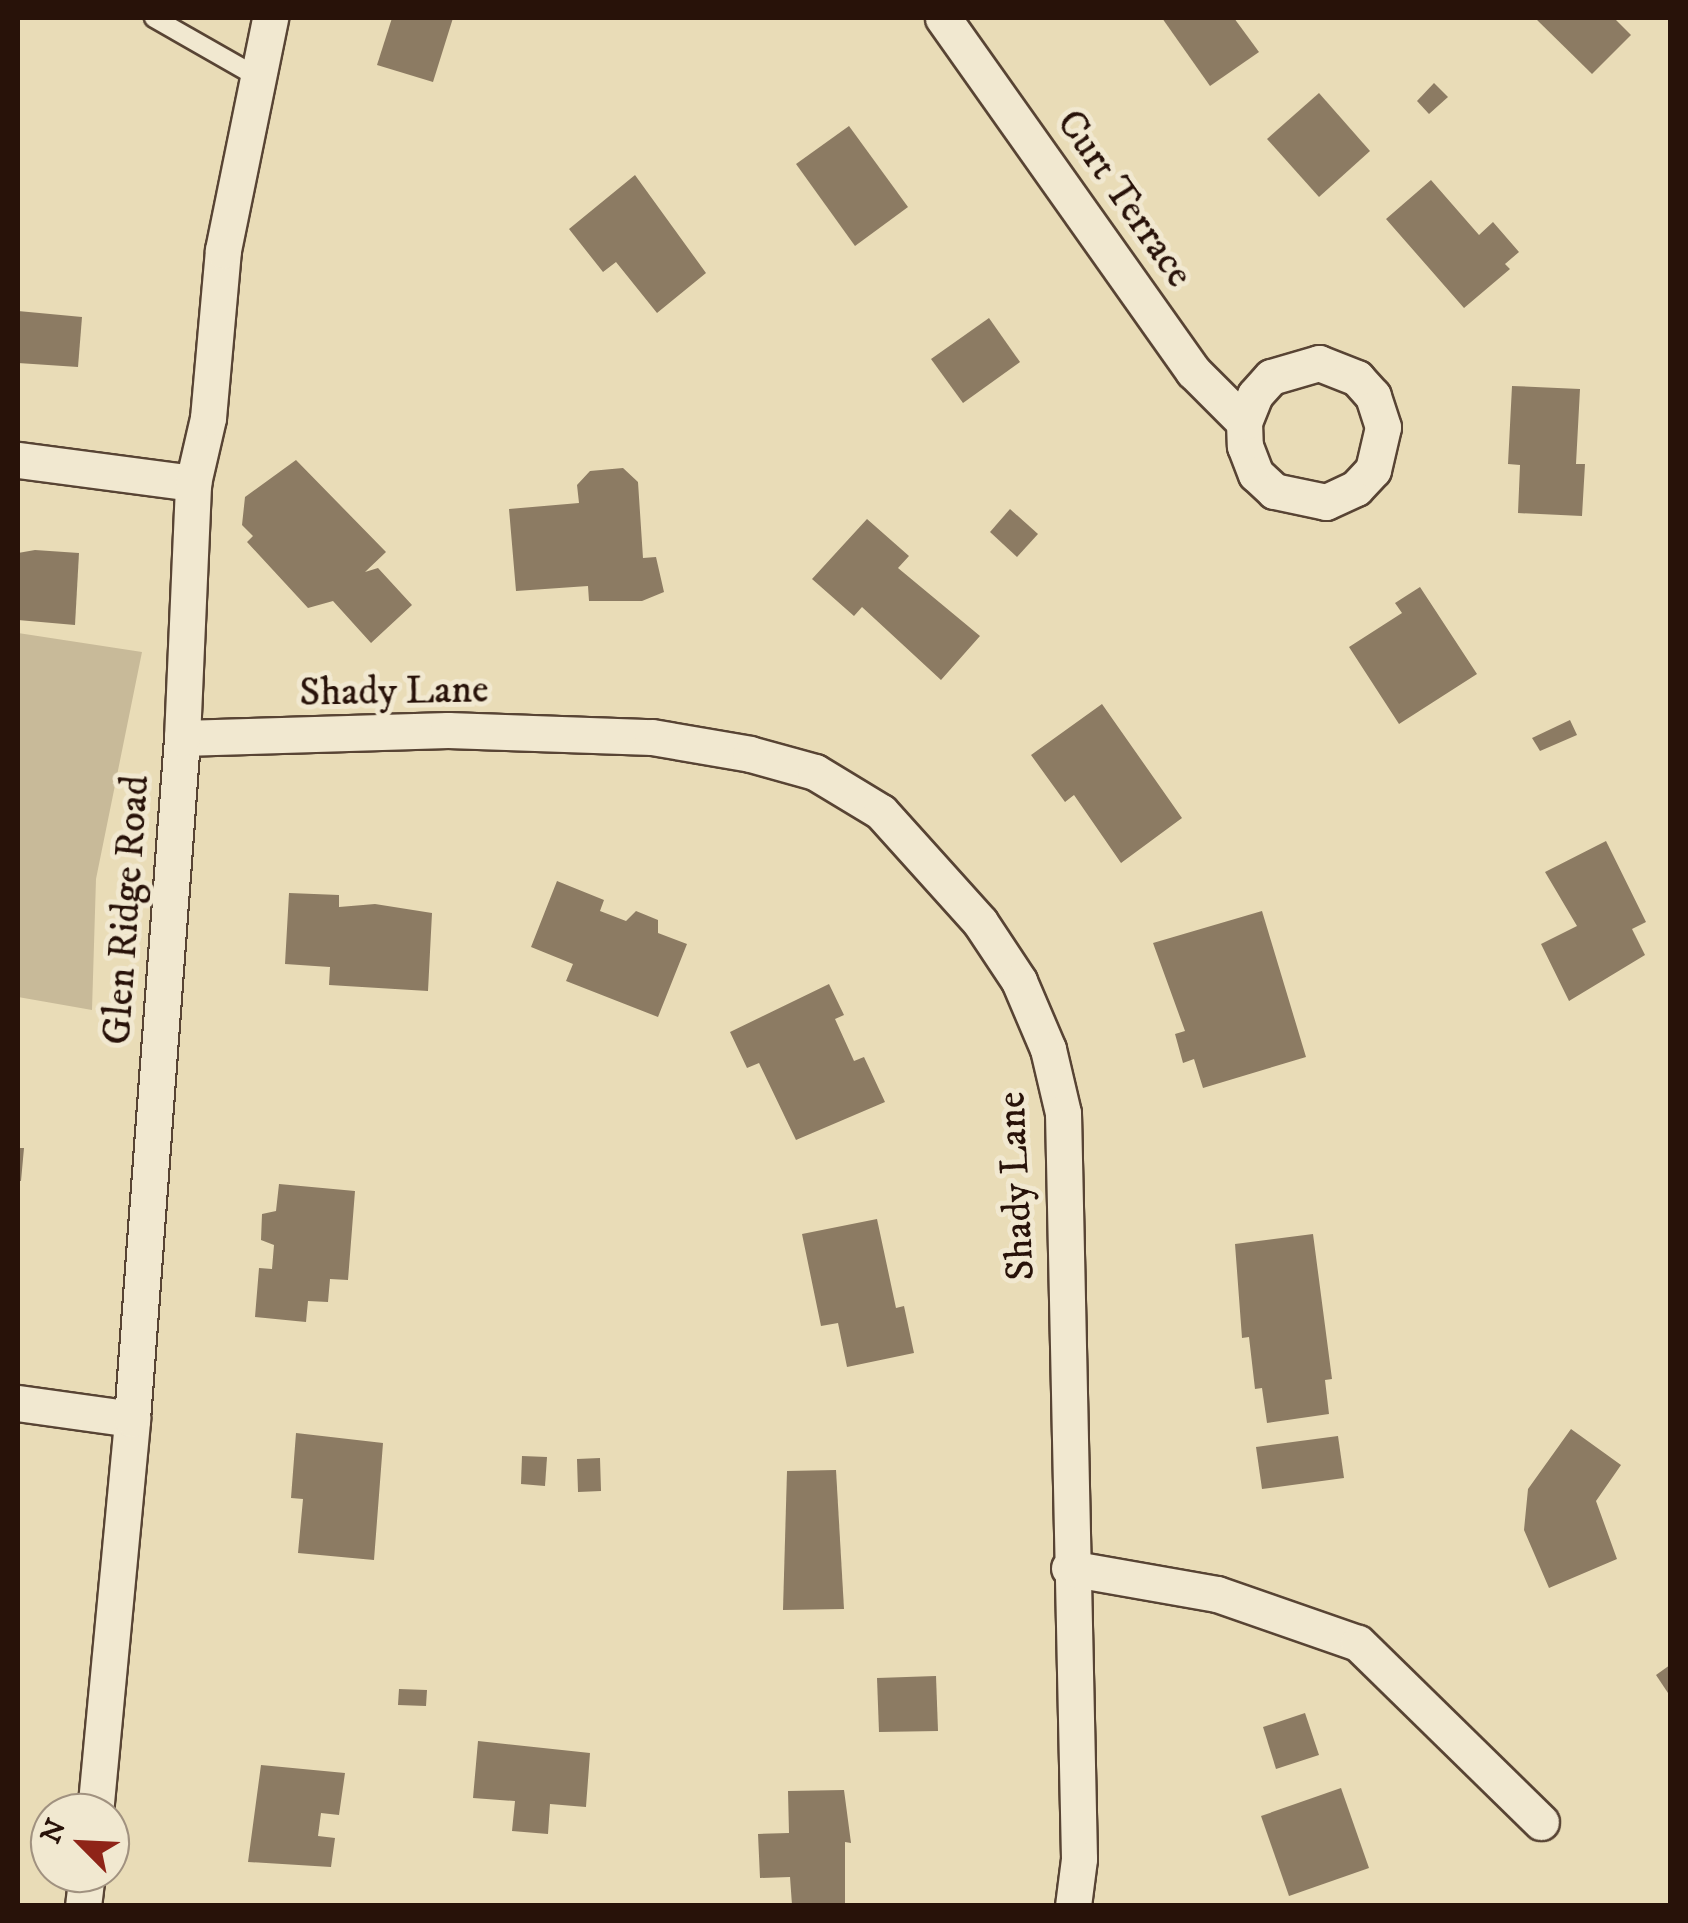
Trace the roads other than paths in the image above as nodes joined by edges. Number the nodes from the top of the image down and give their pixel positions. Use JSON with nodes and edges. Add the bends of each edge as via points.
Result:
{"nodes":[{"id":1,"x":154,"y":18,"type":"edge"},
{"id":2,"x":270,"y":18,"type":"edge"},
{"id":3,"x":944,"y":18,"type":"edge"},
{"id":4,"x":259,"y":78,"type":"junction"},
{"id":5,"x":1244,"y":422,"type":"dead end"},
{"id":6,"x":18,"y":460,"type":"edge"},
{"id":7,"x":193,"y":483,"type":"junction"},
{"id":8,"x":182,"y":738,"type":"junction"},
{"id":9,"x":18,"y":1403,"type":"edge"},
{"id":10,"x":132,"y":1420,"type":"junction"},
{"id":11,"x":1069,"y":1568,"type":"junction"},
{"id":12,"x":98,"y":1793,"type":"edge"},
{"id":13,"x":1540,"y":1822,"type":"dead end"},
{"id":14,"x":1073,"y":1906,"type":"edge"}],
"edges":[{"from":1,"to":4,"type":"lane"},
{"from":2,"to":4,"type":"street","name":"Glen Ridge Road"},
{"from":3,"to":5,"type":"street","name":"Curt Terrace","via":[[1193,372]]},
{"from":4,"to":7,"type":"street","name":"Glen Ridge Road","via":[[223,250],[208,418]]},
{"from":6,"to":7,"type":"street"},
{"from":7,"to":8,"type":"street","name":"Glen Ridge Road"},
{"from":8,"to":10,"type":"street","name":"Glen Ridge Road"},
{"from":8,"to":11,"type":"street","name":"Shady Lane","via":[[448,730],[652,737],[816,772],[881,812],[980,922],[1020,981],[1048,1049],[1063,1113]]},
{"from":9,"to":10,"type":"street"},
{"from":10,"to":12,"type":"street","name":"Glen Ridge Road"},
{"from":11,"to":13,"type":"street","via":[[1216,1594],[1358,1643]]},
{"from":11,"to":14,"type":"street","name":"Shady Lane","via":[[1078,1859]]}]}
